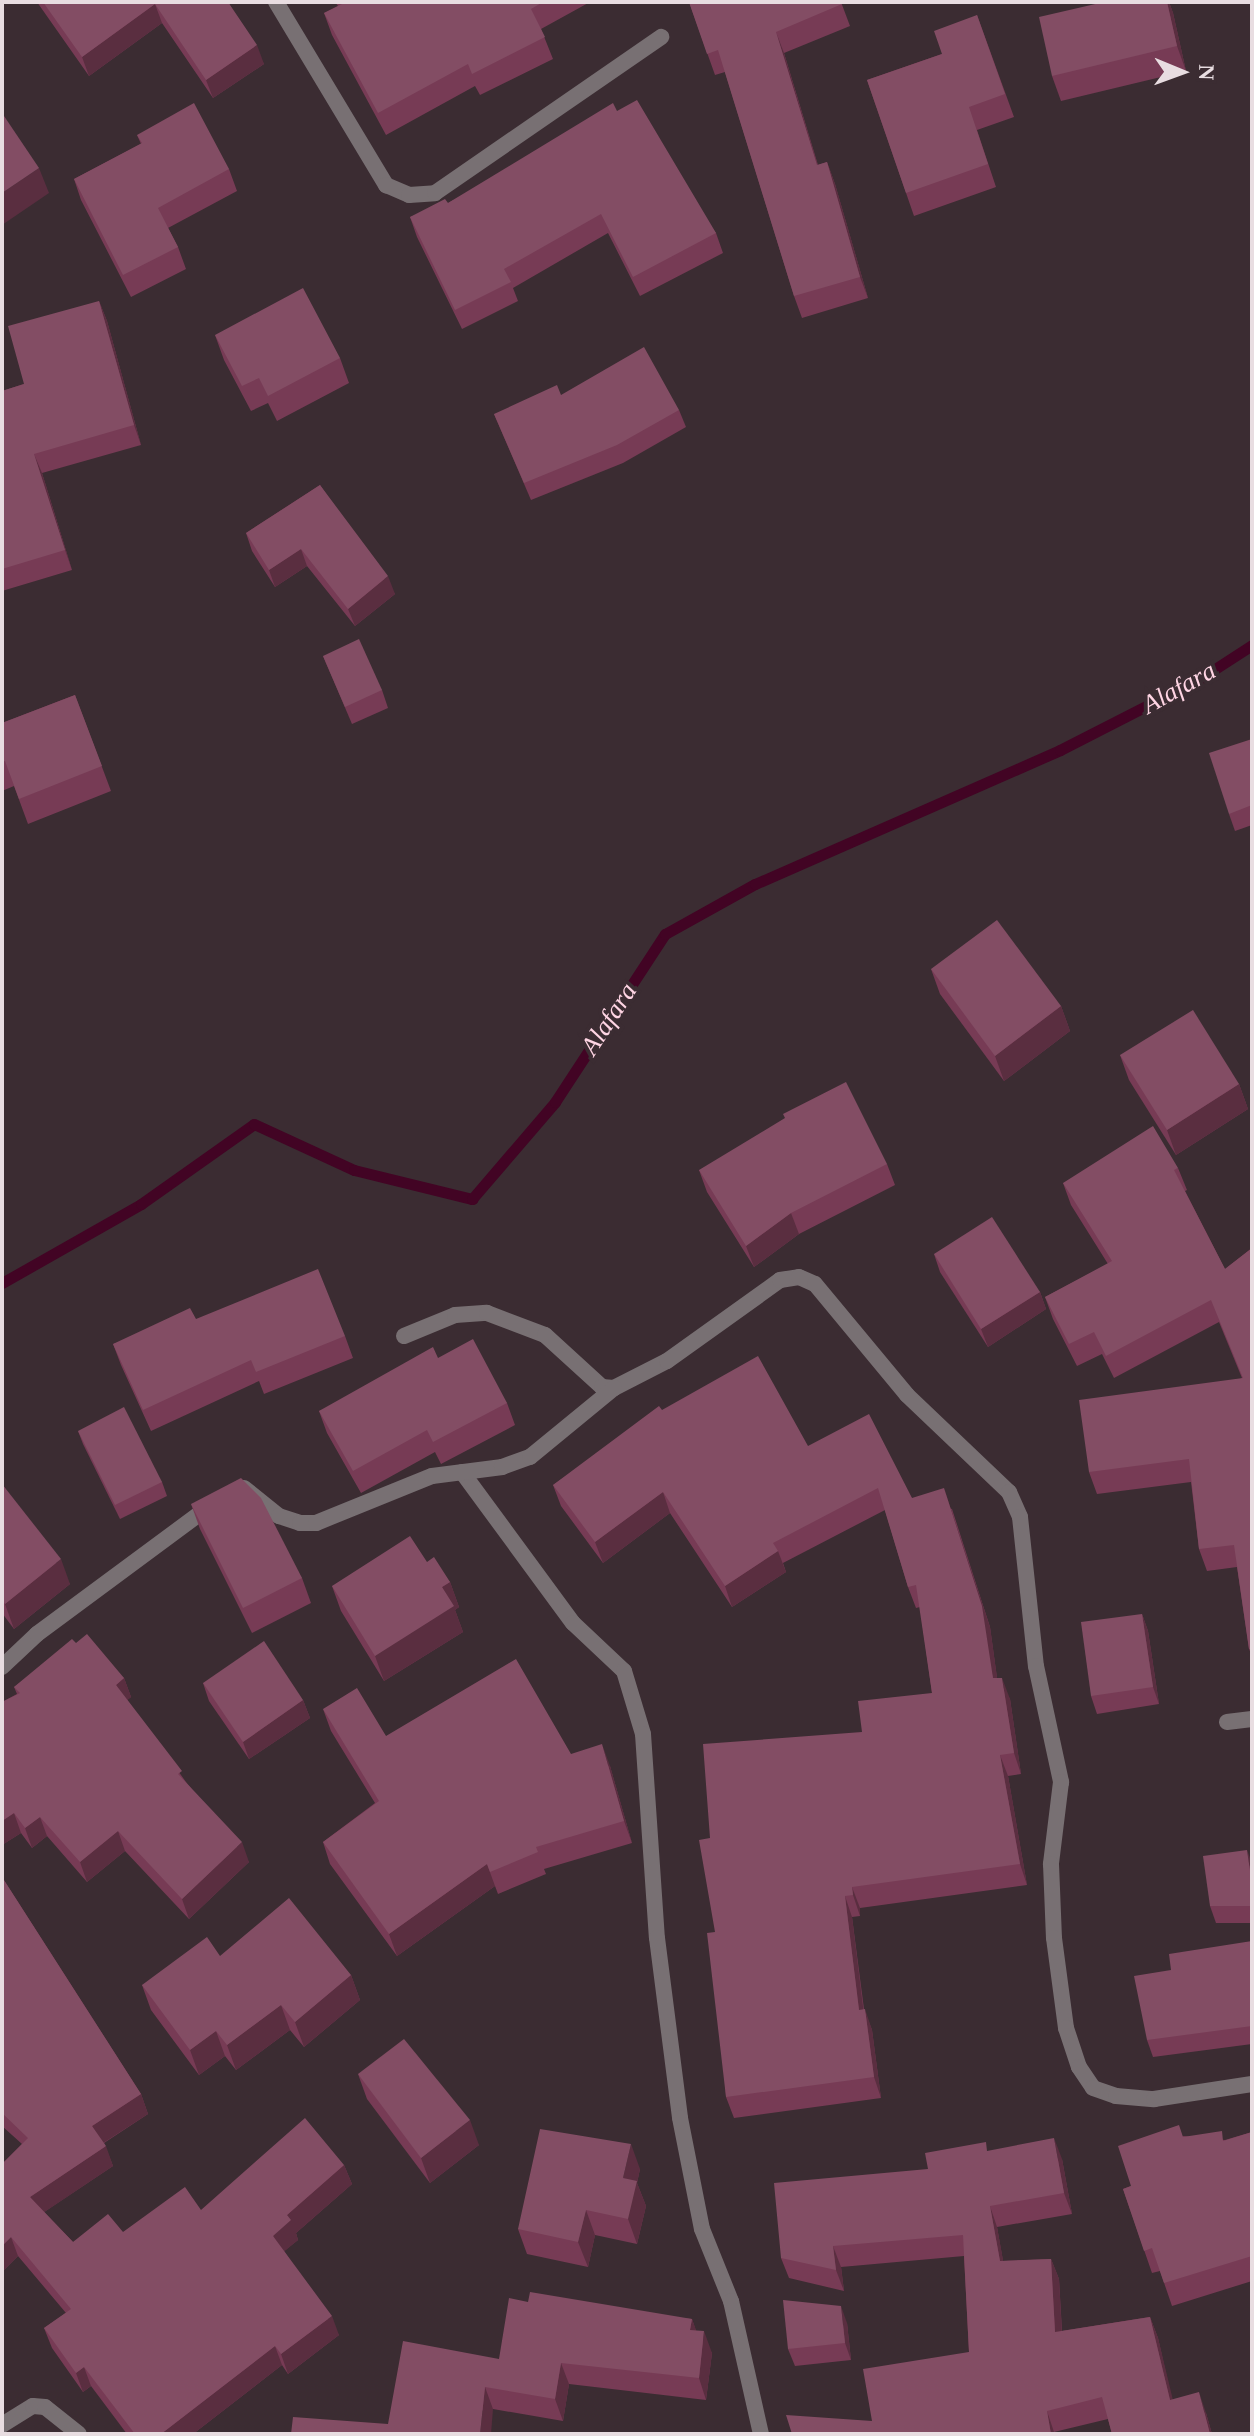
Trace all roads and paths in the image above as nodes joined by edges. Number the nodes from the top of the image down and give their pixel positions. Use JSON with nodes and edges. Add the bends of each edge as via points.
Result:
{"nodes":[{"id":1,"x":276,"y":2,"type":"edge"},
{"id":2,"x":661,"y":37,"type":"dead end"},
{"id":3,"x":404,"y":1336,"type":"dead end"},
{"id":4,"x":614,"y":1388,"type":"junction"},
{"id":5,"x":462,"y":1472,"type":"junction"},
{"id":6,"x":2,"y":1667,"type":"edge"},
{"id":7,"x":1252,"y":1719,"type":"edge"},
{"id":8,"x":1227,"y":1722,"type":"dead end"},
{"id":9,"x":1252,"y":2084,"type":"edge"},
{"id":10,"x":2,"y":2425,"type":"edge"},
{"id":11,"x":79,"y":2434,"type":"edge"},
{"id":12,"x":761,"y":2434,"type":"edge"}],
"edges":[{"from":1,"to":2,"type":"street","via":[[386,185],[409,195],[435,193]]},
{"from":3,"to":4,"type":"street","via":[[455,1315],[487,1313],[545,1335],[602,1387]]},
{"from":4,"to":5,"type":"street","via":[[530,1457]]},
{"from":4,"to":9,"type":"street","via":[[667,1361],[780,1280],[799,1277],[824,1293],[907,1395],[1009,1492],[1020,1517],[1036,1666],[1061,1782],[1051,1864],[1054,1938],[1066,2028],[1079,2067],[1093,2088],[1116,2096],[1154,2099]]},
{"from":5,"to":6,"type":"street","via":[[432,1476],[316,1523],[279,1516],[254,1492],[234,1490],[37,1634]]},
{"from":5,"to":12,"type":"street","via":[[573,1623],[624,1671],[643,1734],[657,1938],[680,2118],[702,2229],[731,2301]]},
{"from":7,"to":8,"type":"street"},
{"from":10,"to":11,"type":"street","via":[[33,2406],[45,2407]]}]}
